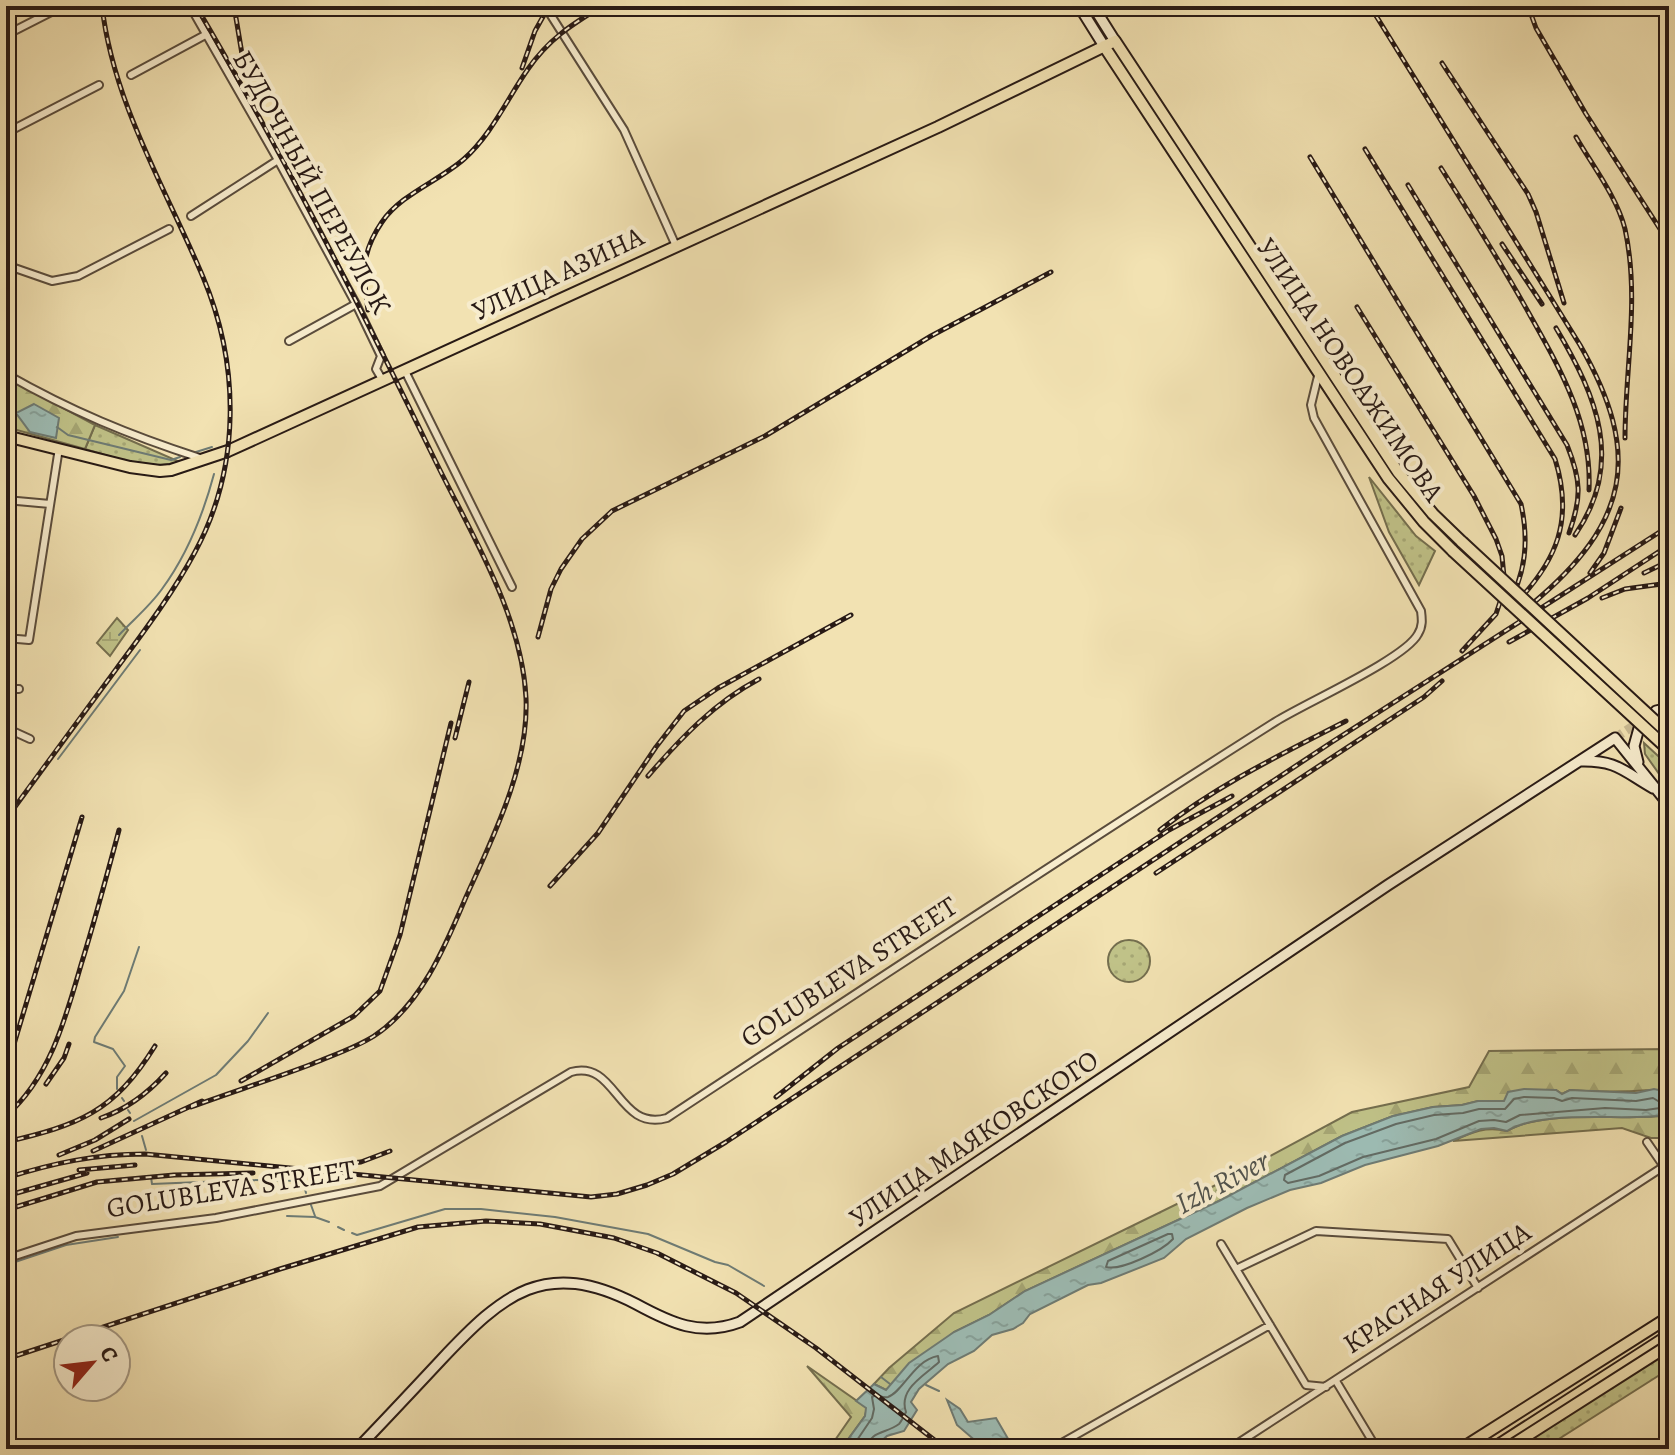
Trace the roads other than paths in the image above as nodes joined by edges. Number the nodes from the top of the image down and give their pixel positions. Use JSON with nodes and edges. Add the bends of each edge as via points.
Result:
{"nodes":[{"id":1,"x":63,"y":6,"type":"edge"},
{"id":2,"x":190,"y":6,"type":"edge"},
{"id":3,"x":545,"y":6,"type":"edge"},
{"id":4,"x":1079,"y":6,"type":"edge"},
{"id":5,"x":1093,"y":6,"type":"edge"},
{"id":6,"x":207,"y":34,"type":"junction"},
{"id":7,"x":6,"y":35,"type":"edge"},
{"id":8,"x":1115,"y":41,"type":"junction"},
{"id":9,"x":1104,"y":46,"type":"junction"},
{"id":10,"x":131,"y":75,"type":"dead end"},
{"id":11,"x":99,"y":85,"type":"dead end"},
{"id":12,"x":6,"y":133,"type":"edge"},
{"id":13,"x":278,"y":160,"type":"junction"},
{"id":14,"x":191,"y":216,"type":"dead end"},
{"id":15,"x":169,"y":229,"type":"dead end"},
{"id":16,"x":676,"y":246,"type":"junction"},
{"id":17,"x":6,"y":265,"type":"edge"},
{"id":18,"x":356,"y":304,"type":"junction"},
{"id":19,"x":289,"y":341,"type":"dead end"},
{"id":20,"x":405,"y":371,"type":"junction"},
{"id":21,"x":1319,"y":372,"type":"junction"},
{"id":22,"x":6,"y":374,"type":"edge"},
{"id":23,"x":383,"y":381,"type":"junction"},
{"id":24,"x":6,"y":436,"type":"edge"},
{"id":25,"x":59,"y":448,"type":"junction"},
{"id":26,"x":203,"y":460,"type":"junction"},
{"id":27,"x":6,"y":500,"type":"edge"},
{"id":28,"x":50,"y":504,"type":"junction"},
{"id":29,"x":512,"y":587,"type":"dead end"},
{"id":30,"x":6,"y":638,"type":"edge"},
{"id":31,"x":6,"y":689,"type":"edge"},
{"id":32,"x":19,"y":689,"type":"dead end"},
{"id":33,"x":1669,"y":705,"type":"edge"},
{"id":34,"x":1656,"y":711,"type":"dead end"},
{"id":35,"x":1641,"y":721,"type":"dead end"},
{"id":36,"x":6,"y":728,"type":"edge"},
{"id":37,"x":1669,"y":734,"type":"edge"},
{"id":38,"x":30,"y":739,"type":"dead end"},
{"id":39,"x":1669,"y":750,"type":"edge"},
{"id":40,"x":1580,"y":761,"type":"junction"},
{"id":41,"x":1640,"y":769,"type":"junction"},
{"id":42,"x":1657,"y":790,"type":"junction"},
{"id":43,"x":1669,"y":805,"type":"edge"},
{"id":44,"x":1647,"y":1142,"type":"dead end"},
{"id":45,"x":1666,"y":1165,"type":"edge"},
{"id":46,"x":1669,"y":1174,"type":"edge"},
{"id":47,"x":1221,"y":1244,"type":"dead end"},
{"id":48,"x":6,"y":1259,"type":"edge"},
{"id":49,"x":1236,"y":1269,"type":"junction"},
{"id":50,"x":1478,"y":1288,"type":"junction"},
{"id":51,"x":1669,"y":1317,"type":"edge"},
{"id":52,"x":1270,"y":1325,"type":"junction"},
{"id":53,"x":1669,"y":1345,"type":"edge"},
{"id":54,"x":1336,"y":1381,"type":"junction"},
{"id":55,"x":1327,"y":1387,"type":"junction"},
{"id":56,"x":1669,"y":1446,"type":"edge"},
{"id":57,"x":357,"y":1449,"type":"edge"},
{"id":58,"x":1051,"y":1449,"type":"edge"},
{"id":59,"x":1229,"y":1449,"type":"edge"},
{"id":60,"x":1377,"y":1449,"type":"edge"},
{"id":61,"x":1461,"y":1449,"type":"edge"},
{"id":62,"x":1506,"y":1449,"type":"edge"},
{"id":63,"x":1664,"y":1449,"type":"edge"}],
"edges":[{"from":1,"to":7,"type":"street"},
{"from":2,"to":6,"type":"street","name":"БУДОЧНЫЙ ПЕРЕУЛОК"},
{"from":3,"to":16,"type":"street","via":[[624,130]]},
{"from":4,"to":9,"type":"main road","name":"УЛИЦА НОВОАЖИМОВА"},
{"from":5,"to":8,"type":"main road","name":"УЛИЦА НОВОАЖИМОВА"},
{"from":6,"to":10,"type":"street"},
{"from":6,"to":13,"type":"street","name":"БУДОЧНЫЙ ПЕРЕУЛОК"},
{"from":8,"to":9,"type":"main road","name":"УЛИЦА АЗИНА"},
{"from":8,"to":37,"type":"main road","name":"УЛИЦА НОВОАЖИМОВА","bridge":true,"via":[[1398,472],[1462,542]]},
{"from":9,"to":16,"type":"main road","name":"УЛИЦА АЗИНА"},
{"from":9,"to":21,"type":"main road","name":"УЛИЦА НОВОАЖИМОВА"},
{"from":11,"to":12,"type":"street"},
{"from":13,"to":14,"type":"street"},
{"from":13,"to":18,"type":"street","name":"БУДОЧНЫЙ ПЕРЕУЛОК"},
{"from":15,"to":17,"type":"street","via":[[78,276],[52,281]]},
{"from":16,"to":20,"type":"main road","name":"УЛИЦА АЗИНА"},
{"from":18,"to":19,"type":"street"},
{"from":18,"to":23,"type":"street","name":"БУДОЧНЫЙ ПЕРЕУЛОК","via":[[381,356],[376,369]]},
{"from":20,"to":23,"type":"main road","name":"УЛИЦА АЗИНА"},
{"from":20,"to":29,"type":"street"},
{"from":21,"to":39,"type":"main road","name":"УЛИЦА НОВОАЖИМОВА","bridge":true,"via":[[1400,494],[1453,551]]},
{"from":21,"to":48,"type":"street","name":"GOLUBLEVA STREET","via":[[1311,405],[1314,418],[1421,611],[1418,635],[1399,654],[1214,760],[667,1118],[645,1121],[603,1079],[580,1070],[380,1186],[216,1218],[76,1236]]},
{"from":22,"to":26,"type":"street","via":[[58,404]]},
{"from":23,"to":26,"type":"main road","name":"УЛИЦА АЗИНА"},
{"from":24,"to":25,"type":"main road","name":"УЛИЦА АЗИНА"},
{"from":25,"to":26,"type":"main road","name":"УЛИЦА АЗИНА","via":[[160,471]]},
{"from":25,"to":28,"type":"street"},
{"from":27,"to":28,"type":"street"},
{"from":28,"to":30,"type":"street","via":[[29,640]]},
{"from":31,"to":32,"type":"street"},
{"from":33,"to":34,"type":"main road"},
{"from":35,"to":41,"type":"main road","via":[[1634,746]]},
{"from":36,"to":38,"type":"street"},
{"from":40,"to":41,"type":"main road","name":"УЛИЦА МАЯКОВСКОГО","via":[[1615,738]]},
{"from":40,"to":42,"type":"main road","via":[[1614,764]]},
{"from":40,"to":57,"type":"main road","name":"УЛИЦА МАЯКОВСКОГО","via":[[740,1322],[714,1329],[681,1326],[590,1285],[552,1284],[523,1291],[482,1317]]},
{"from":41,"to":42,"type":"main road"},
{"from":42,"to":43,"type":"main road"},
{"from":44,"to":45,"type":"street"},
{"from":45,"to":46,"type":"street"},
{"from":45,"to":50,"type":"street","name":"КРАСНАЯ УЛИЦА"},
{"from":47,"to":49,"type":"street"},
{"from":49,"to":50,"type":"street","via":[[1316,1231],[1448,1239]]},
{"from":49,"to":52,"type":"street"},
{"from":50,"to":54,"type":"street","name":"КРАСНАЯ УЛИЦА"},
{"from":51,"to":61,"type":"main road"},
{"from":52,"to":55,"type":"street","via":[[1306,1385]]},
{"from":52,"to":58,"type":"street"},
{"from":53,"to":62,"type":"main road"},
{"from":54,"to":55,"type":"street","name":"КРАСНАЯ УЛИЦА"},
{"from":54,"to":60,"type":"street"},
{"from":55,"to":59,"type":"street","name":"КРАСНАЯ УЛИЦА"},
{"from":56,"to":63,"type":"street"}]}
